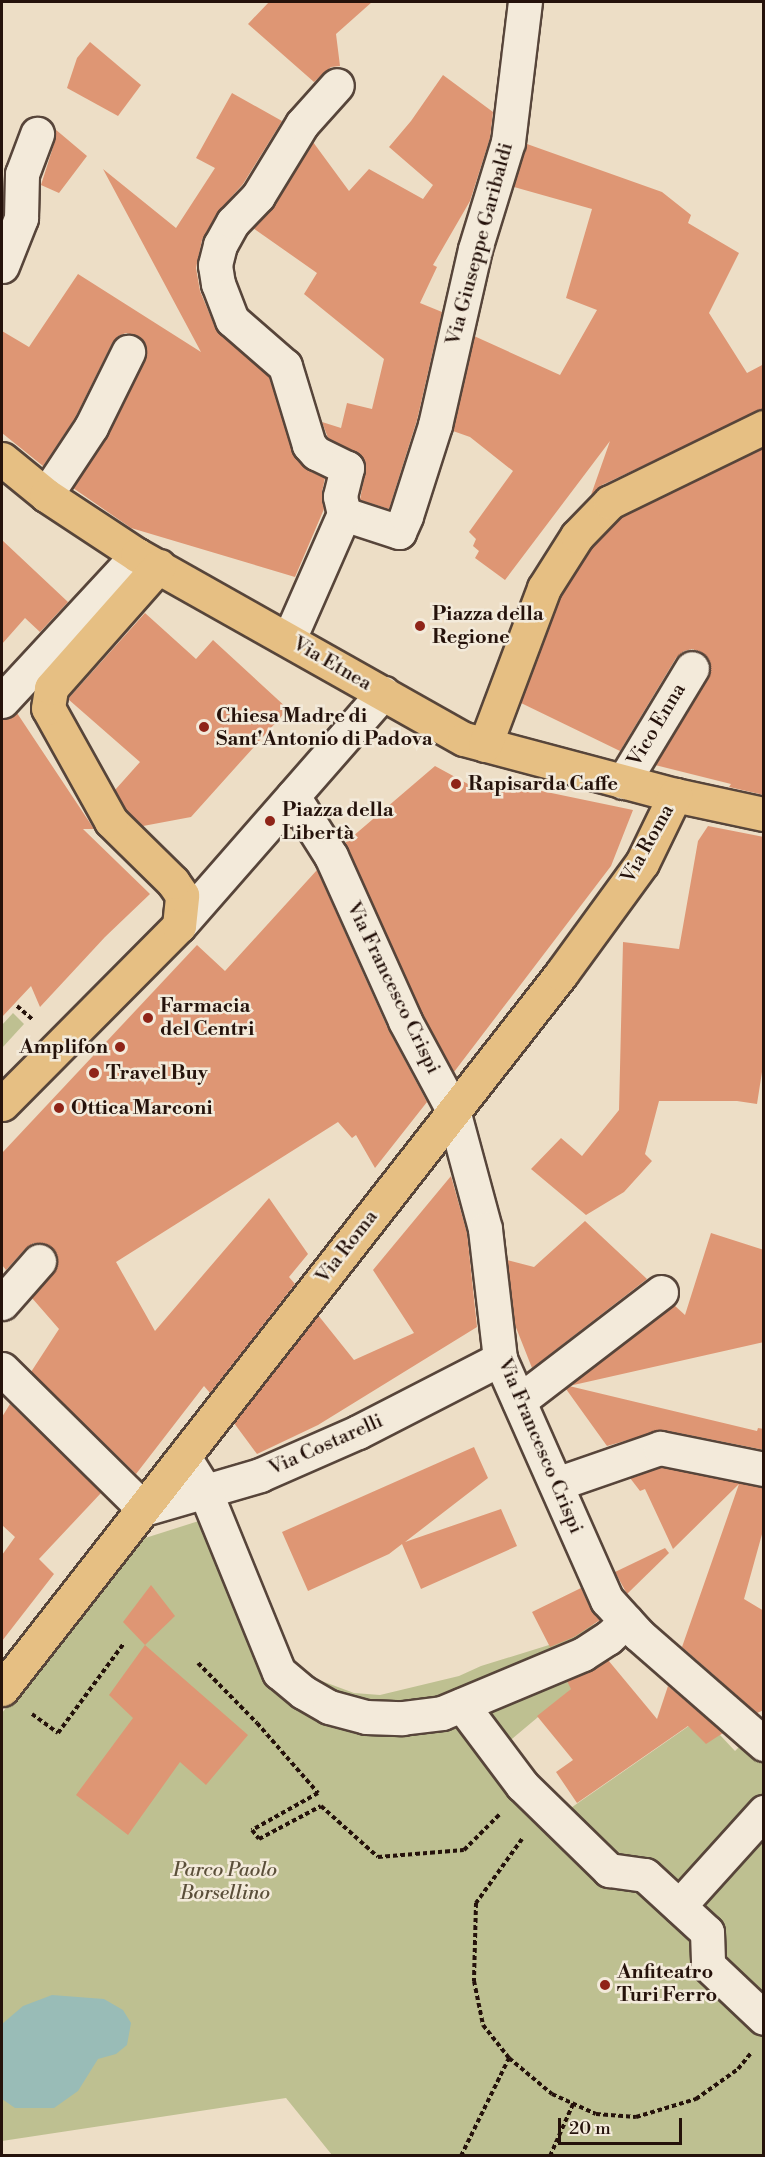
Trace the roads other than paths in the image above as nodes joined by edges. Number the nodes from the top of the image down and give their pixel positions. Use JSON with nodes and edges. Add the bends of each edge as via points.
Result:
{"nodes":[{"id":1,"x":525,"y":2,"type":"edge"},
{"id":2,"x":337,"y":85,"type":"dead end"},
{"id":3,"x":37,"y":134,"type":"dead end"},
{"id":4,"x":2,"y":266,"type":"edge"},
{"id":5,"x":128,"y":352,"type":"dead end"},
{"id":6,"x":764,"y":427,"type":"edge"},
{"id":7,"x":2,"y":459,"type":"edge"},
{"id":8,"x":46,"y":495,"type":"junction"},
{"id":9,"x":344,"y":514,"type":"junction"},
{"id":10,"x":148,"y":561,"type":"junction"},
{"id":11,"x":289,"y":639,"type":"junction"},
{"id":12,"x":692,"y":668,"type":"dead end"},
{"id":13,"x":382,"y":693,"type":"junction"},
{"id":14,"x":2,"y":701,"type":"edge"},
{"id":15,"x":485,"y":745,"type":"junction"},
{"id":16,"x":622,"y":782,"type":"junction"},
{"id":17,"x":675,"y":795,"type":"junction"},
{"id":18,"x":293,"y":796,"type":"junction"},
{"id":19,"x":764,"y":814,"type":"edge"},
{"id":20,"x":179,"y":926,"type":"junction"},
{"id":21,"x":2,"y":1104,"type":"edge"},
{"id":22,"x":453,"y":1110,"type":"junction"},
{"id":23,"x":39,"y":1261,"type":"dead end"},
{"id":24,"x":661,"y":1292,"type":"dead end"},
{"id":25,"x":2,"y":1303,"type":"edge"},
{"id":26,"x":500,"y":1359,"type":"junction"},
{"id":27,"x":2,"y":1369,"type":"edge"},
{"id":28,"x":519,"y":1401,"type":"junction"},
{"id":29,"x":184,"y":1457,"type":"junction"},
{"id":30,"x":764,"y":1469,"type":"edge"},
{"id":31,"x":556,"y":1484,"type":"junction"},
{"id":32,"x":205,"y":1491,"type":"junction"},
{"id":33,"x":144,"y":1509,"type":"junction"},
{"id":34,"x":626,"y":1622,"type":"junction"},
{"id":35,"x":2,"y":1689,"type":"edge"},
{"id":36,"x":462,"y":1705,"type":"junction"},
{"id":37,"x":764,"y":1744,"type":"edge"},
{"id":38,"x":764,"y":1812,"type":"edge"},
{"id":39,"x":679,"y":1906,"type":"junction"},
{"id":40,"x":760,"y":2032,"type":"edge"}],
"edges":[{"from":1,"to":9,"type":"street","name":"Via Giuseppe Garibaldi","via":[[508,142],[475,249],[435,425],[406,516],[399,532]]},
{"from":2,"to":9,"type":"street","via":[[302,124],[258,196],[233,222],[220,245],[215,265],[232,320],[285,366],[309,445],[316,453],[347,468],[339,496]]},
{"from":3,"to":4,"type":"street","via":[[22,174],[21,218]]},
{"from":5,"to":8,"type":"street","via":[[91,427]]},
{"from":6,"to":15,"type":"main road","via":[[610,502],[577,536],[544,588]]},
{"from":7,"to":8,"type":"main road","name":"Via Etnea"},
{"from":8,"to":10,"type":"main road","name":"Via Etnea"},
{"from":9,"to":11,"type":"street"},
{"from":10,"to":11,"type":"main road","name":"Via Etnea"},
{"from":10,"to":14,"type":"street"},
{"from":10,"to":20,"type":"main road","via":[[51,688],[48,708],[111,821],[182,895]]},
{"from":11,"to":13,"type":"main road","name":"Via Etnea"},
{"from":12,"to":16,"type":"street","name":"Vico Enna"},
{"from":13,"to":15,"type":"main road","name":"Via Etnea","via":[[464,739]]},
{"from":13,"to":18,"type":"street"},
{"from":15,"to":16,"type":"main road","name":"Via Etnea"},
{"from":16,"to":17,"type":"main road","name":"Via Etnea"},
{"from":17,"to":19,"type":"main road","name":"Via Etnea"},
{"from":17,"to":22,"type":"main road","name":"Via Roma","via":[[642,863],[561,974]]},
{"from":18,"to":20,"type":"street"},
{"from":18,"to":22,"type":"street","name":"Via Francesco Crispi","via":[[331,856],[405,1021]]},
{"from":20,"to":21,"type":"main road"},
{"from":22,"to":26,"type":"street","name":"Via Francesco Crispi","via":[[485,1229]]},
{"from":22,"to":29,"type":"main road","name":"Via Roma"},
{"from":23,"to":25,"type":"street"},
{"from":24,"to":28,"type":"street"},
{"from":26,"to":28,"type":"street","name":"Via Francesco Crispi"},
{"from":26,"to":32,"type":"street","name":"Via Costarelli","via":[[358,1432],[260,1475]]},
{"from":27,"to":33,"type":"street"},
{"from":28,"to":31,"type":"street","name":"Via Francesco Crispi"},
{"from":29,"to":32,"type":"street"},
{"from":29,"to":33,"type":"main road","name":"Via Roma"},
{"from":30,"to":31,"type":"street","via":[[660,1448]]},
{"from":31,"to":34,"type":"street","name":"Via Francesco Crispi","via":[[607,1600]]},
{"from":32,"to":33,"type":"street","name":"Via Costarelli"},
{"from":32,"to":36,"type":"street","via":[[279,1672],[303,1692],[328,1707],[366,1717],[441,1713]]},
{"from":33,"to":35,"type":"main road","name":"Via Roma"},
{"from":34,"to":36,"type":"street","via":[[583,1654]]},
{"from":34,"to":37,"type":"street","name":"Via Francesco Crispi"},
{"from":36,"to":39,"type":"street","via":[[525,1788],[609,1870],[645,1875]]},
{"from":38,"to":39,"type":"street"},
{"from":39,"to":40,"type":"street","via":[[707,1932],[708,1965]]}]}
